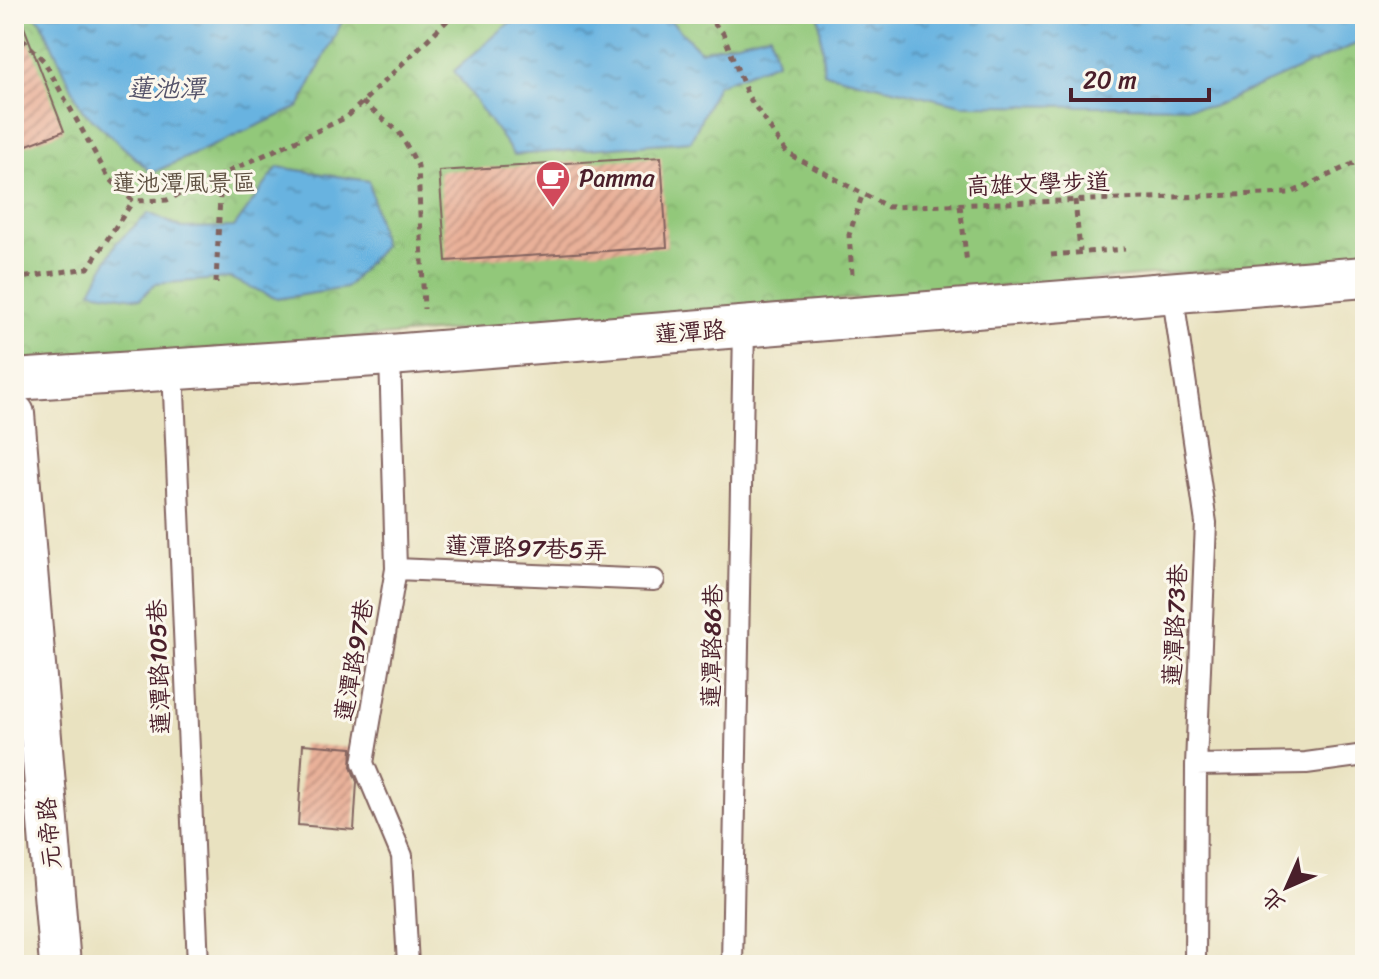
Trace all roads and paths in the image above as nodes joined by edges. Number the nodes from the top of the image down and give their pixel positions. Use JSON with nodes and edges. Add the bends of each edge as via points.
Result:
{"nodes":[{"id":1,"x":454,"y":14,"type":"edge"},
{"id":2,"x":705,"y":14,"type":"edge"},
{"id":3,"x":14,"y":30,"type":"edge"},
{"id":4,"x":362,"y":102,"type":"junction"},
{"id":5,"x":1365,"y":158,"type":"edge"},
{"id":6,"x":221,"y":174,"type":"junction"},
{"id":7,"x":863,"y":193,"type":"junction"},
{"id":8,"x":1075,"y":200,"type":"junction"},
{"id":9,"x":133,"y":201,"type":"junction"},
{"id":10,"x":960,"y":205,"type":"junction"},
{"id":11,"x":1080,"y":252,"type":"dead end"},
{"id":12,"x":967,"y":264,"type":"dead end"},
{"id":13,"x":852,"y":276,"type":"dead end"},
{"id":14,"x":1365,"y":277,"type":"edge"},
{"id":15,"x":14,"y":279,"type":"edge"},
{"id":16,"x":216,"y":283,"type":"dead end"},
{"id":17,"x":1172,"y":290,"type":"junction"},
{"id":18,"x":424,"y":310,"type":"dead end"},
{"id":19,"x":744,"y":328,"type":"junction"},
{"id":20,"x":390,"y":355,"type":"junction"},
{"id":21,"x":173,"y":368,"type":"junction"},
{"id":22,"x":14,"y":380,"type":"edge"},
{"id":23,"x":14,"y":414,"type":"edge"},
{"id":24,"x":396,"y":569,"type":"junction"},
{"id":25,"x":654,"y":580,"type":"dead end"},
{"id":26,"x":1365,"y":755,"type":"edge"},
{"id":27,"x":1196,"y":765,"type":"junction"},
{"id":28,"x":60,"y":965,"type":"edge"},
{"id":29,"x":198,"y":965,"type":"edge"},
{"id":30,"x":408,"y":965,"type":"edge"},
{"id":31,"x":732,"y":965,"type":"edge"},
{"id":32,"x":1195,"y":965,"type":"edge"}],
"edges":[{"from":1,"to":4,"type":"path"},
{"from":2,"to":7,"type":"path","name":"高雄文學步道","via":[[723,33],[748,96],[787,153]]},
{"from":3,"to":9,"type":"path","via":[[44,61],[108,177]]},
{"from":4,"to":6,"type":"path","via":[[347,117]]},
{"from":4,"to":18,"type":"path","via":[[399,132],[418,166]]},
{"from":5,"to":8,"type":"path","name":"高雄文學步道","via":[[1291,193]]},
{"from":6,"to":9,"type":"path","via":[[167,200]]},
{"from":6,"to":16,"type":"path"},
{"from":7,"to":10,"type":"path","name":"高雄文學步道","via":[[888,207]]},
{"from":7,"to":13,"type":"path","via":[[849,235]]},
{"from":8,"to":10,"type":"path","name":"高雄文學步道"},
{"from":8,"to":11,"type":"path"},
{"from":9,"to":15,"type":"path","via":[[88,268]]},
{"from":10,"to":12,"type":"path"},
{"from":14,"to":17,"type":"street","name":"蓮潭路"},
{"from":17,"to":19,"type":"street","name":"蓮潭路"},
{"from":17,"to":27,"type":"lane","name":"蓮潭路73巷","via":[[1206,523]]},
{"from":19,"to":20,"type":"street","name":"蓮潭路"},
{"from":19,"to":31,"type":"lane","name":"蓮潭路86巷"},
{"from":20,"to":21,"type":"street","name":"蓮潭路"},
{"from":20,"to":24,"type":"lane","name":"蓮潭路97巷"},
{"from":21,"to":22,"type":"street","name":"蓮潭路"},
{"from":21,"to":29,"type":"lane","name":"蓮潭路105巷"},
{"from":23,"to":28,"type":"street","name":"元帝路"},
{"from":24,"to":25,"type":"lane","name":"蓮潭路97巷5弄"},
{"from":24,"to":30,"type":"lane","name":"蓮潭路97巷","via":[[363,763],[402,856]]},
{"from":26,"to":27,"type":"lane","via":[[1306,763]]},
{"from":27,"to":32,"type":"lane","name":"蓮潭路73巷"}]}
